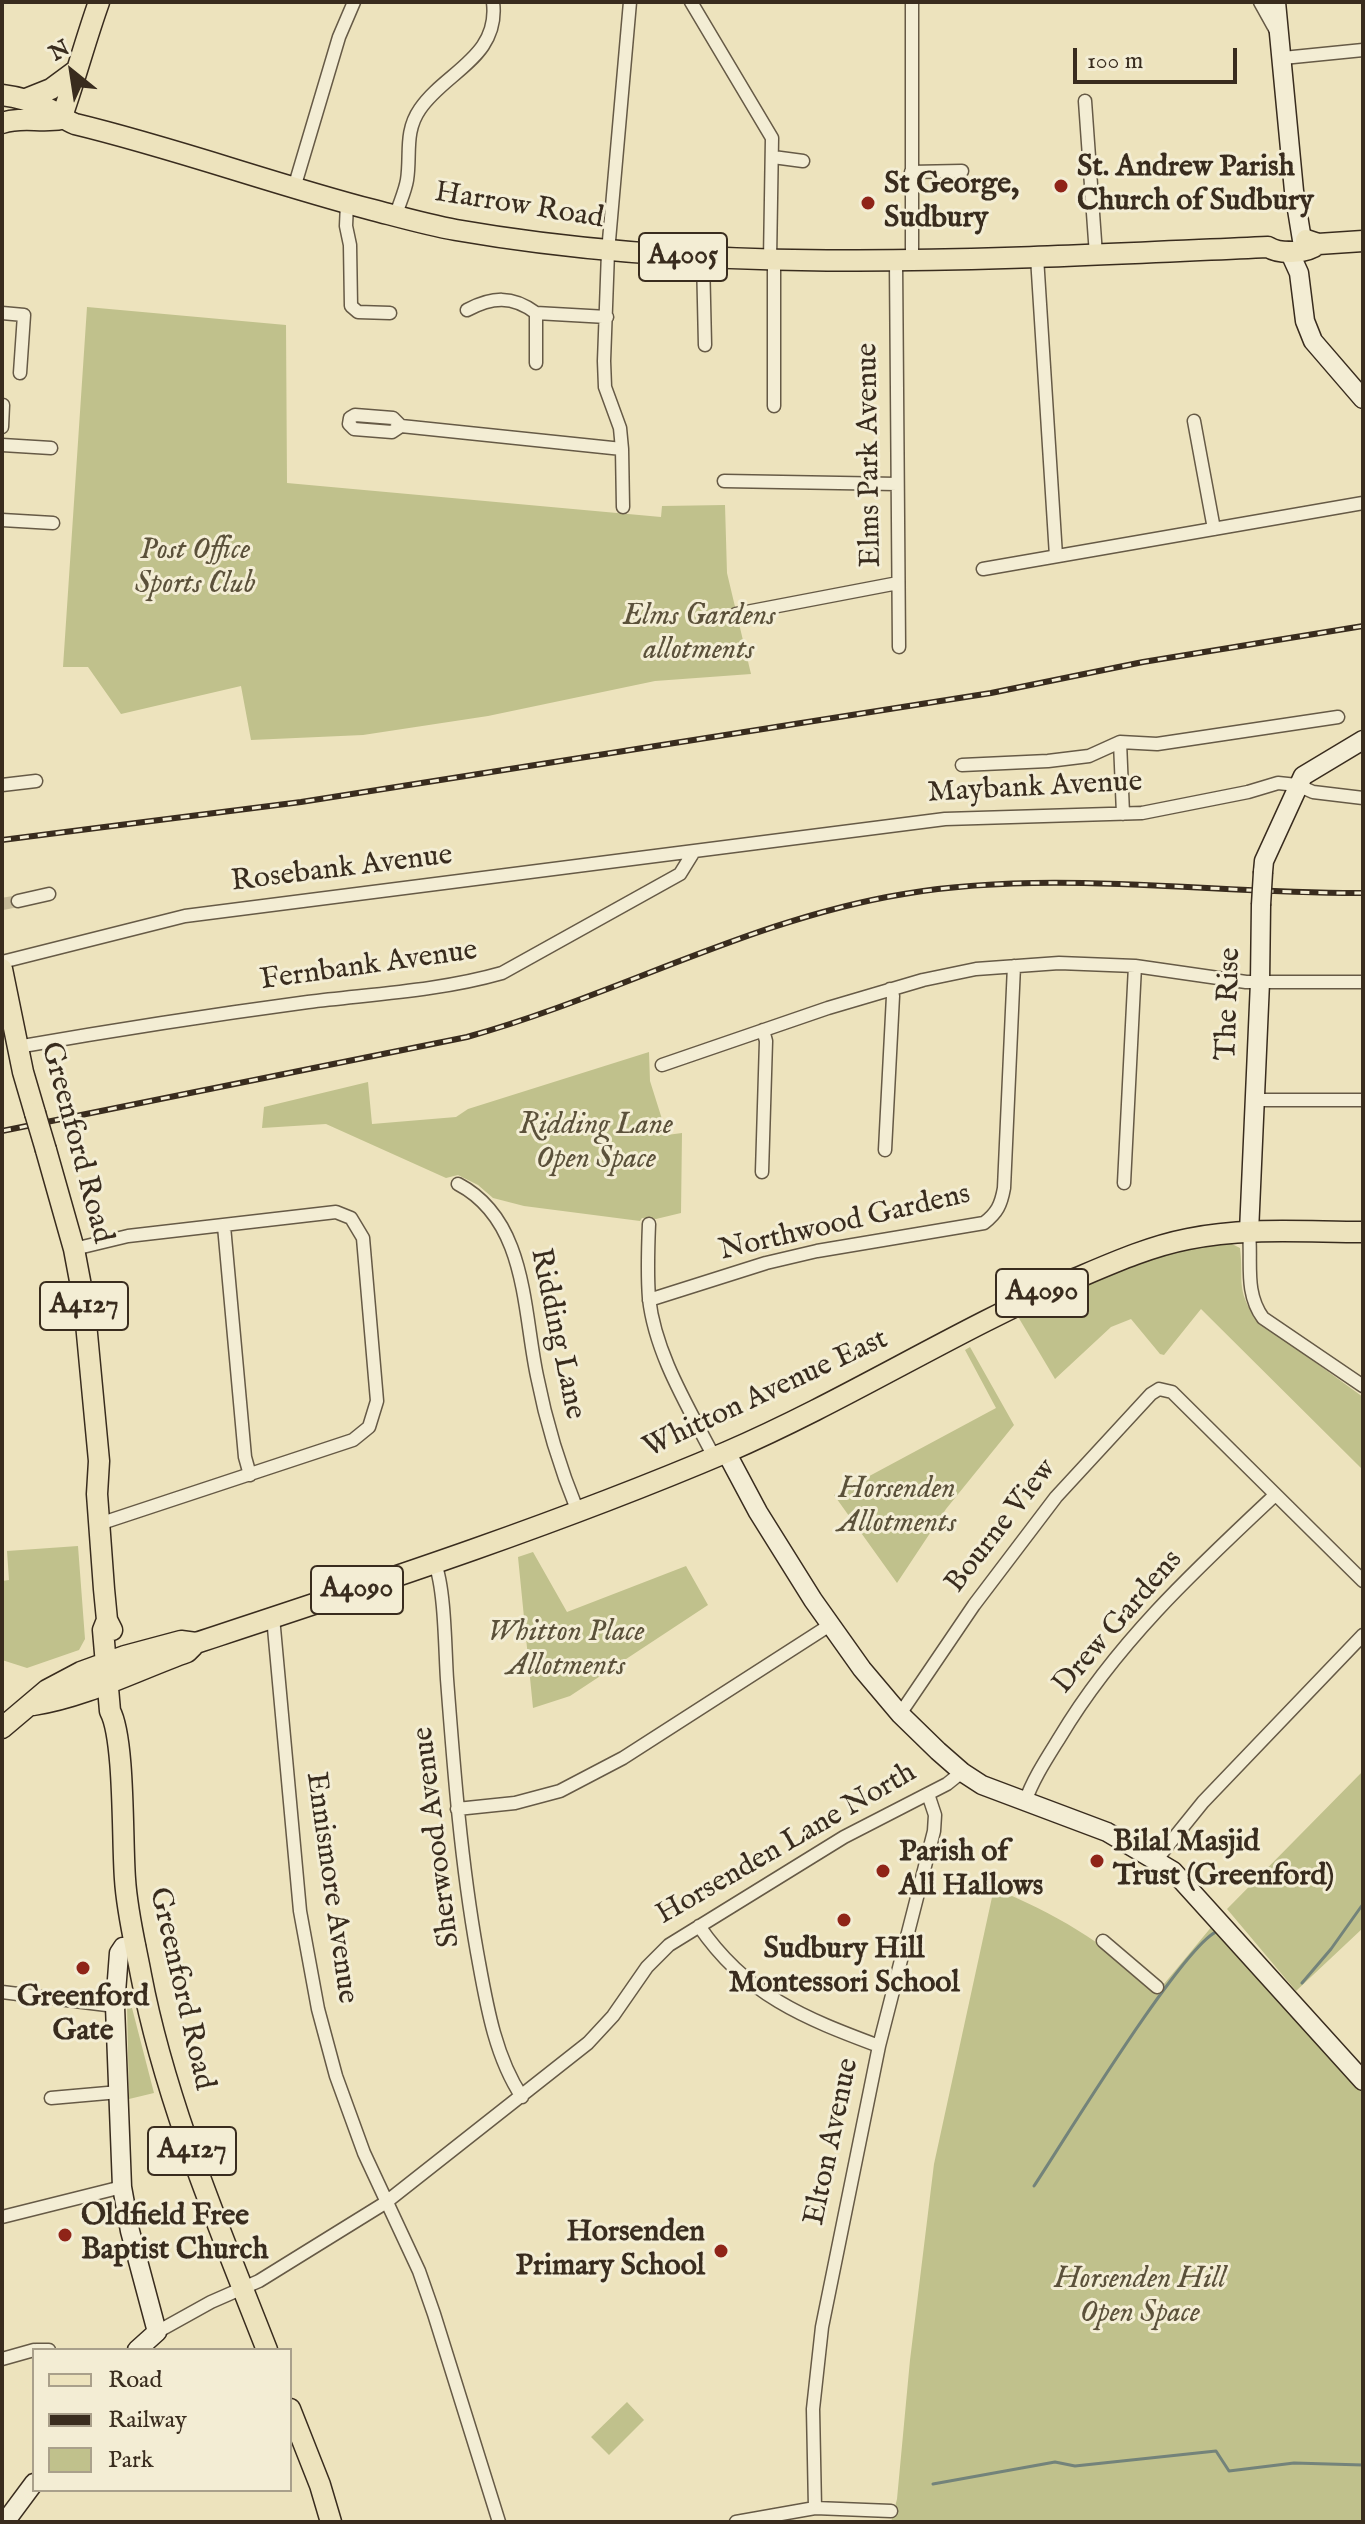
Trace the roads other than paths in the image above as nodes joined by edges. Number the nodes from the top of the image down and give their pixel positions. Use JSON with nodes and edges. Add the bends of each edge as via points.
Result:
{"nodes":[{"id":1,"x":99,"y":2,"type":"edge"},
{"id":2,"x":354,"y":2,"type":"edge"},
{"id":3,"x":493,"y":2,"type":"edge"},
{"id":4,"x":630,"y":2,"type":"edge"},
{"id":5,"x":691,"y":2,"type":"edge"},
{"id":6,"x":912,"y":2,"type":"edge"},
{"id":7,"x":1260,"y":2,"type":"edge"},
{"id":8,"x":1276,"y":2,"type":"edge"},
{"id":9,"x":1279,"y":36,"type":"junction"},
{"id":10,"x":1363,"y":50,"type":"edge"},
{"id":11,"x":1283,"y":58,"type":"junction"},
{"id":12,"x":74,"y":72,"type":"junction"},
{"id":13,"x":2,"y":96,"type":"edge"},
{"id":14,"x":26,"y":99,"type":"junction"},
{"id":15,"x":1085,"y":101,"type":"dead end"},
{"id":16,"x":61,"y":119,"type":"junction"},
{"id":17,"x":7,"y":121,"type":"edge"},
{"id":18,"x":773,"y":157,"type":"junction"},
{"id":19,"x":803,"y":161,"type":"dead end"},
{"id":20,"x":962,"y":171,"type":"dead end"},
{"id":21,"x":911,"y":172,"type":"junction"},
{"id":22,"x":294,"y":188,"type":"junction"},
{"id":23,"x":347,"y":203,"type":"junction"},
{"id":24,"x":396,"y":215,"type":"junction"},
{"id":25,"x":1363,"y":241,"type":"edge"},
{"id":26,"x":1303,"y":245,"type":"junction"},
{"id":27,"x":608,"y":252,"type":"junction"},
{"id":28,"x":1096,"y":255,"type":"junction"},
{"id":29,"x":1037,"y":257,"type":"junction"},
{"id":30,"x":703,"y":258,"type":"junction"},
{"id":31,"x":772,"y":260,"type":"junction"},
{"id":32,"x":904,"y":262,"type":"junction"},
{"id":33,"x":467,"y":310,"type":"dead end"},
{"id":34,"x":2,"y":313,"type":"edge"},
{"id":35,"x":390,"y":313,"type":"dead end"},
{"id":36,"x":536,"y":313,"type":"junction"},
{"id":37,"x":607,"y":317,"type":"junction"},
{"id":38,"x":705,"y":345,"type":"dead end"},
{"id":39,"x":536,"y":363,"type":"dead end"},
{"id":40,"x":20,"y":373,"type":"dead end"},
{"id":41,"x":1363,"y":399,"type":"edge"},
{"id":42,"x":3,"y":405,"type":"edge"},
{"id":43,"x":774,"y":406,"type":"dead end"},
{"id":44,"x":1194,"y":421,"type":"dead end"},
{"id":45,"x":401,"y":426,"type":"dead end"},
{"id":46,"x":2,"y":427,"type":"edge"},
{"id":47,"x":2,"y":445,"type":"edge"},
{"id":48,"x":51,"y":448,"type":"dead end"},
{"id":49,"x":622,"y":449,"type":"junction"},
{"id":50,"x":724,"y":481,"type":"dead end"},
{"id":51,"x":897,"y":484,"type":"junction"},
{"id":52,"x":1363,"y":503,"type":"edge"},
{"id":53,"x":623,"y":507,"type":"dead end"},
{"id":54,"x":2,"y":520,"type":"edge"},
{"id":55,"x":53,"y":523,"type":"dead end"},
{"id":56,"x":1214,"y":529,"type":"junction"},
{"id":57,"x":1056,"y":556,"type":"junction"},
{"id":58,"x":983,"y":569,"type":"dead end"},
{"id":59,"x":898,"y":583,"type":"junction"},
{"id":60,"x":736,"y":614,"type":"dead end"},
{"id":61,"x":899,"y":647,"type":"dead end"},
{"id":62,"x":1338,"y":717,"type":"dead end"},
{"id":63,"x":1363,"y":740,"type":"edge"},
{"id":64,"x":1120,"y":742,"type":"junction"},
{"id":65,"x":962,"y":765,"type":"dead end"},
{"id":66,"x":36,"y":781,"type":"dead end"},
{"id":67,"x":2,"y":785,"type":"edge"},
{"id":68,"x":1297,"y":785,"type":"junction"},
{"id":69,"x":1363,"y":798,"type":"edge"},
{"id":70,"x":1123,"y":814,"type":"junction"},
{"id":71,"x":693,"y":853,"type":"junction"},
{"id":72,"x":49,"y":894,"type":"dead end"},
{"id":73,"x":18,"y":901,"type":"tunnel mouth"},
{"id":74,"x":2,"y":962,"type":"edge"},
{"id":75,"x":1014,"y":966,"type":"junction"},
{"id":76,"x":1135,"y":966,"type":"junction"},
{"id":77,"x":2,"y":969,"type":"edge"},
{"id":78,"x":1260,"y":982,"type":"junction"},
{"id":79,"x":1363,"y":982,"type":"edge"},
{"id":80,"x":890,"y":989,"type":"junction"},
{"id":81,"x":6,"y":1016,"type":"edge"},
{"id":82,"x":763,"y":1030,"type":"junction"},
{"id":83,"x":17,"y":1047,"type":"junction"},
{"id":84,"x":662,"y":1065,"type":"dead end"},
{"id":85,"x":1255,"y":1100,"type":"junction"},
{"id":86,"x":1363,"y":1100,"type":"edge"},
{"id":87,"x":885,"y":1150,"type":"dead end"},
{"id":88,"x":762,"y":1172,"type":"dead end"},
{"id":89,"x":1124,"y":1183,"type":"dead end"},
{"id":90,"x":458,"y":1184,"type":"dead end"},
{"id":91,"x":649,"y":1224,"type":"dead end"},
{"id":92,"x":224,"y":1226,"type":"junction"},
{"id":93,"x":1249,"y":1232,"type":"junction"},
{"id":94,"x":1363,"y":1232,"type":"edge"},
{"id":95,"x":74,"y":1249,"type":"junction"},
{"id":96,"x":649,"y":1300,"type":"junction"},
{"id":97,"x":1363,"y":1386,"type":"edge"},
{"id":98,"x":720,"y":1454,"type":"junction"},
{"id":99,"x":250,"y":1475,"type":"junction"},
{"id":100,"x":1275,"y":1495,"type":"junction"},
{"id":101,"x":578,"y":1512,"type":"junction"},
{"id":102,"x":99,"y":1524,"type":"junction"},
{"id":103,"x":435,"y":1564,"type":"junction"},
{"id":104,"x":1363,"y":1581,"type":"edge"},
{"id":105,"x":273,"y":1617,"type":"junction"},
{"id":106,"x":830,"y":1625,"type":"junction"},
{"id":107,"x":1363,"y":1635,"type":"edge"},
{"id":108,"x":111,"y":1671,"type":"junction"},
{"id":109,"x":900,"y":1714,"type":"junction"},
{"id":110,"x":2,"y":1728,"type":"edge"},
{"id":111,"x":962,"y":1772,"type":"junction"},
{"id":112,"x":928,"y":1794,"type":"junction"},
{"id":113,"x":1025,"y":1802,"type":"junction"},
{"id":114,"x":457,"y":1809,"type":"junction"},
{"id":115,"x":1157,"y":1859,"type":"junction"},
{"id":116,"x":699,"y":1926,"type":"junction"},
{"id":117,"x":1103,"y":1941,"type":"dead end"},
{"id":118,"x":127,"y":1950,"type":"junction"},
{"id":119,"x":1157,"y":1987,"type":"dead end"},
{"id":120,"x":2,"y":1992,"type":"edge"},
{"id":121,"x":115,"y":2006,"type":"junction"},
{"id":122,"x":879,"y":2046,"type":"junction"},
{"id":123,"x":1363,"y":2081,"type":"edge"},
{"id":124,"x":119,"y":2092,"type":"junction"},
{"id":125,"x":522,"y":2097,"type":"junction"},
{"id":126,"x":51,"y":2098,"type":"dead end"},
{"id":127,"x":122,"y":2187,"type":"junction"},
{"id":128,"x":385,"y":2203,"type":"junction"},
{"id":129,"x":2,"y":2217,"type":"edge"},
{"id":130,"x":242,"y":2288,"type":"junction"},
{"id":131,"x":157,"y":2332,"type":"junction"},
{"id":132,"x":139,"y":2348,"type":"edge"},
{"id":133,"x":266,"y":2348,"type":"edge"},
{"id":134,"x":32,"y":2351,"type":"edge"},
{"id":135,"x":2,"y":2359,"type":"edge"},
{"id":136,"x":292,"y":2414,"type":"edge"},
{"id":137,"x":32,"y":2486,"type":"edge"},
{"id":138,"x":815,"y":2508,"type":"junction"},
{"id":139,"x":891,"y":2511,"type":"dead end"},
{"id":140,"x":5,"y":2522,"type":"edge"},
{"id":141,"x":331,"y":2522,"type":"edge"},
{"id":142,"x":499,"y":2522,"type":"edge"},
{"id":143,"x":736,"y":2522,"type":"edge"}],
"edges":[{"from":1,"to":12,"type":"main road"},
{"from":2,"to":22,"type":"street"},
{"from":3,"to":24,"type":"street","via":[[493,21],[481,47],[430,97],[413,123],[407,181]]},
{"from":4,"to":27,"type":"street"},
{"from":5,"to":18,"type":"street","via":[[772,138]]},
{"from":6,"to":21,"type":"street","name":"Elms Park Avenue"},
{"from":7,"to":9,"type":"street"},
{"from":8,"to":9,"type":"street"},
{"from":9,"to":11,"type":"street"},
{"from":10,"to":11,"type":"street"},
{"from":11,"to":26,"type":"street"},
{"from":12,"to":14,"type":"main road"},
{"from":12,"to":16,"type":"main road"},
{"from":13,"to":14,"type":"main road","number":"A4005"},
{"from":13,"to":17,"type":"main road","via":[[11,111]]},
{"from":14,"to":16,"type":"main road","name":"Harrow Road","number":"A4005"},
{"from":15,"to":28,"type":"street"},
{"from":16,"to":17,"type":"main road","name":"Harrow Road","number":"A4005"},
{"from":16,"to":22,"type":"main road","name":"Harrow Road","number":"A4005"},
{"from":18,"to":19,"type":"street"},
{"from":18,"to":31,"type":"street"},
{"from":20,"to":21,"type":"street"},
{"from":21,"to":32,"type":"street","name":"Elms Park Avenue"},
{"from":22,"to":23,"type":"main road","name":"Harrow Road","number":"A4005"},
{"from":23,"to":24,"type":"main road","name":"Harrow Road","number":"A4005"},
{"from":23,"to":35,"type":"street","via":[[351,306],[358,312]]},
{"from":24,"to":27,"type":"main road","name":"Harrow Road","number":"A4005","via":[[453,230]]},
{"from":25,"to":26,"type":"main road","name":"Harrow Road","number":"A4005"},
{"from":26,"to":28,"type":"main road","name":"Harrow Road","number":"A4005","via":[[1276,251],[1268,247]]},
{"from":26,"to":41,"type":"street","via":[[1299,273],[1308,331]]},
{"from":27,"to":30,"type":"main road","name":"Harrow Road","number":"A4005"},
{"from":27,"to":37,"type":"street"},
{"from":28,"to":29,"type":"main road","name":"Harrow Road","number":"A4005"},
{"from":29,"to":32,"type":"main road","name":"Harrow Road","number":"A4005"},
{"from":29,"to":57,"type":"street"},
{"from":30,"to":31,"type":"main road","name":"Harrow Road","number":"A4005"},
{"from":30,"to":38,"type":"street"},
{"from":31,"to":32,"type":"main road","name":"Harrow Road","number":"A4005"},
{"from":31,"to":43,"type":"street"},
{"from":32,"to":51,"type":"street","name":"Elms Park Avenue"},
{"from":33,"to":36,"type":"street","via":[[489,299]]},
{"from":34,"to":40,"type":"street","via":[[24,315]]},
{"from":36,"to":37,"type":"street"},
{"from":36,"to":39,"type":"street"},
{"from":37,"to":49,"type":"street","via":[[605,387]]},
{"from":42,"to":46,"type":"street"},
{"from":44,"to":56,"type":"street"},
{"from":45,"to":49,"type":"street"},
{"from":47,"to":48,"type":"street"},
{"from":49,"to":53,"type":"street"},
{"from":50,"to":51,"type":"street"},
{"from":51,"to":59,"type":"street","name":"Elms Park Avenue"},
{"from":52,"to":56,"type":"street"},
{"from":54,"to":55,"type":"street"},
{"from":56,"to":57,"type":"street"},
{"from":57,"to":58,"type":"street"},
{"from":59,"to":60,"type":"street"},
{"from":59,"to":61,"type":"street","name":"Elms Park Avenue"},
{"from":62,"to":64,"type":"street","via":[[1157,744]]},
{"from":63,"to":68,"type":"street","via":[[1312,769]]},
{"from":64,"to":65,"type":"street","via":[[1089,756]]},
{"from":64,"to":70,"type":"street"},
{"from":66,"to":67,"type":"street"},
{"from":68,"to":69,"type":"street","name":"Maybank Avenue"},
{"from":68,"to":70,"type":"street","name":"Maybank Avenue","via":[[1278,783],[1169,809]]},
{"from":68,"to":78,"type":"street","name":"The Rise","bridge":true,"via":[[1264,861]]},
{"from":70,"to":71,"type":"street","name":"Maybank Avenue","via":[[945,819]]},
{"from":71,"to":74,"type":"street","name":"Rosebank Avenue","via":[[185,916]]},
{"from":71,"to":83,"type":"street","name":"Fernbank Avenue","via":[[680,874],[519,966],[492,976]]},
{"from":72,"to":73,"type":"street"},
{"from":75,"to":76,"type":"street"},
{"from":75,"to":80,"type":"street"},
{"from":75,"to":96,"type":"street","name":"Northwood Gardens","via":[[1004,1188],[995,1215],[984,1223],[779,1260]]},
{"from":76,"to":78,"type":"street"},
{"from":76,"to":89,"type":"street"},
{"from":77,"to":81,"type":"main road","name":"Greenford Road","number":"A4127"},
{"from":78,"to":79,"type":"street"},
{"from":78,"to":85,"type":"street","name":"The Rise"},
{"from":80,"to":82,"type":"street"},
{"from":80,"to":87,"type":"street"},
{"from":81,"to":83,"type":"main road","name":"Greenford Road","number":"A4127"},
{"from":82,"to":84,"type":"street"},
{"from":82,"to":88,"type":"street"},
{"from":83,"to":95,"type":"main road","name":"Greenford Road","number":"A4127","bridge":true},
{"from":85,"to":86,"type":"street"},
{"from":85,"to":93,"type":"street","name":"The Rise"},
{"from":90,"to":101,"type":"street","name":"Ridding Lane","via":[[485,1203],[505,1231],[521,1284],[544,1411]]},
{"from":91,"to":96,"type":"street"},
{"from":92,"to":95,"type":"street","via":[[128,1236]]},
{"from":92,"to":99,"type":"street"},
{"from":92,"to":99,"type":"street","via":[[336,1212],[351,1218],[363,1238],[377,1401],[369,1427],[353,1440]]},
{"from":93,"to":94,"type":"main road","name":"Whitton Avenue East","number":"A4090"},
{"from":93,"to":97,"type":"street","via":[[1251,1289],[1263,1318]]},
{"from":93,"to":98,"type":"main road","name":"Whitton Avenue East","number":"A4090","via":[[1184,1239],[1084,1275]]},
{"from":95,"to":102,"type":"main road","name":"Greenford Road","number":"A4127","via":[[98,1442]]},
{"from":96,"to":98,"type":"street","via":[[670,1367]]},
{"from":98,"to":101,"type":"main road","name":"Whitton Avenue East","number":"A4090"},
{"from":98,"to":106,"type":"street"},
{"from":99,"to":102,"type":"street"},
{"from":100,"to":104,"type":"street"},
{"from":100,"to":109,"type":"street","name":"Bourne View","via":[[1172,1392],[1151,1394],[1056,1497]]},
{"from":100,"to":113,"type":"street","name":"Drew Gardens","via":[[1128,1642],[1076,1710]]},
{"from":101,"to":103,"type":"main road","name":"Whitton Avenue East","number":"A4090"},
{"from":102,"to":108,"type":"main road","name":"Greenford Road","number":"A4127","via":[[107,1620],[103,1630]]},
{"from":103,"to":105,"type":"main road","name":"Whitton Avenue East","number":"A4090"},
{"from":103,"to":114,"type":"street","name":"Sherwood Avenue"},
{"from":105,"to":108,"type":"main road","name":"Whitton Avenue East","number":"A4090","via":[[196,1643],[187,1652]]},
{"from":105,"to":128,"type":"street","name":"Ennismore Avenue","via":[[299,1898],[318,2009],[349,2114]]},
{"from":106,"to":109,"type":"street"},
{"from":106,"to":114,"type":"street","via":[[623,1758],[560,1791],[515,1803]]},
{"from":107,"to":115,"type":"street","via":[[1203,1802]]},
{"from":108,"to":110,"type":"main road","number":"A4090","via":[[52,1702],[31,1705]]},
{"from":108,"to":118,"type":"main road","name":"Greenford Road","number":"A4127","via":[[118,1710]]},
{"from":109,"to":111,"type":"street"},
{"from":111,"to":112,"type":"street","name":"Horsenden Lane North"},
{"from":111,"to":113,"type":"street","name":"Horsenden Lane North"},
{"from":112,"to":116,"type":"street","name":"Horsenden Lane North","via":[[831,1844]]},
{"from":112,"to":122,"type":"street","name":"Elton Avenue","via":[[934,1831]]},
{"from":113,"to":115,"type":"street","name":"Horsenden Lane North","via":[[1107,1832]]},
{"from":114,"to":125,"type":"street","name":"Sherwood Avenue","via":[[486,2001],[499,2048]]},
{"from":115,"to":123,"type":"street","name":"Horsenden Lane North","via":[[1187,1883]]},
{"from":116,"to":122,"type":"street","via":[[738,1972],[783,2006]]},
{"from":116,"to":125,"type":"street","name":"Horsenden Lane North","via":[[659,1953],[605,2027]]},
{"from":117,"to":119,"type":"street"},
{"from":118,"to":121,"type":"street"},
{"from":118,"to":130,"type":"main road","name":"Greenford Road","number":"A4127","via":[[173,2100]]},
{"from":120,"to":121,"type":"street"},
{"from":121,"to":124,"type":"street"},
{"from":122,"to":138,"type":"street","name":"Elton Avenue","via":[[822,2327],[813,2409]]},
{"from":124,"to":126,"type":"street"},
{"from":124,"to":127,"type":"street"},
{"from":125,"to":128,"type":"street","name":"Horsenden Lane North"},
{"from":127,"to":129,"type":"street"},
{"from":127,"to":131,"type":"street"},
{"from":128,"to":130,"type":"street","name":"Horsenden Lane North"},
{"from":128,"to":142,"type":"street","name":"Ennismore Avenue","via":[[419,2271]]},
{"from":130,"to":131,"type":"street","name":"Horsenden Lane North"},
{"from":130,"to":133,"type":"main road","name":"Greenford Road","number":"A4127"},
{"from":131,"to":132,"type":"street"},
{"from":134,"to":135,"type":"street"},
{"from":136,"to":141,"type":"main road"},
{"from":137,"to":140,"type":"street"},
{"from":138,"to":139,"type":"street"},
{"from":138,"to":143,"type":"street"}]}
